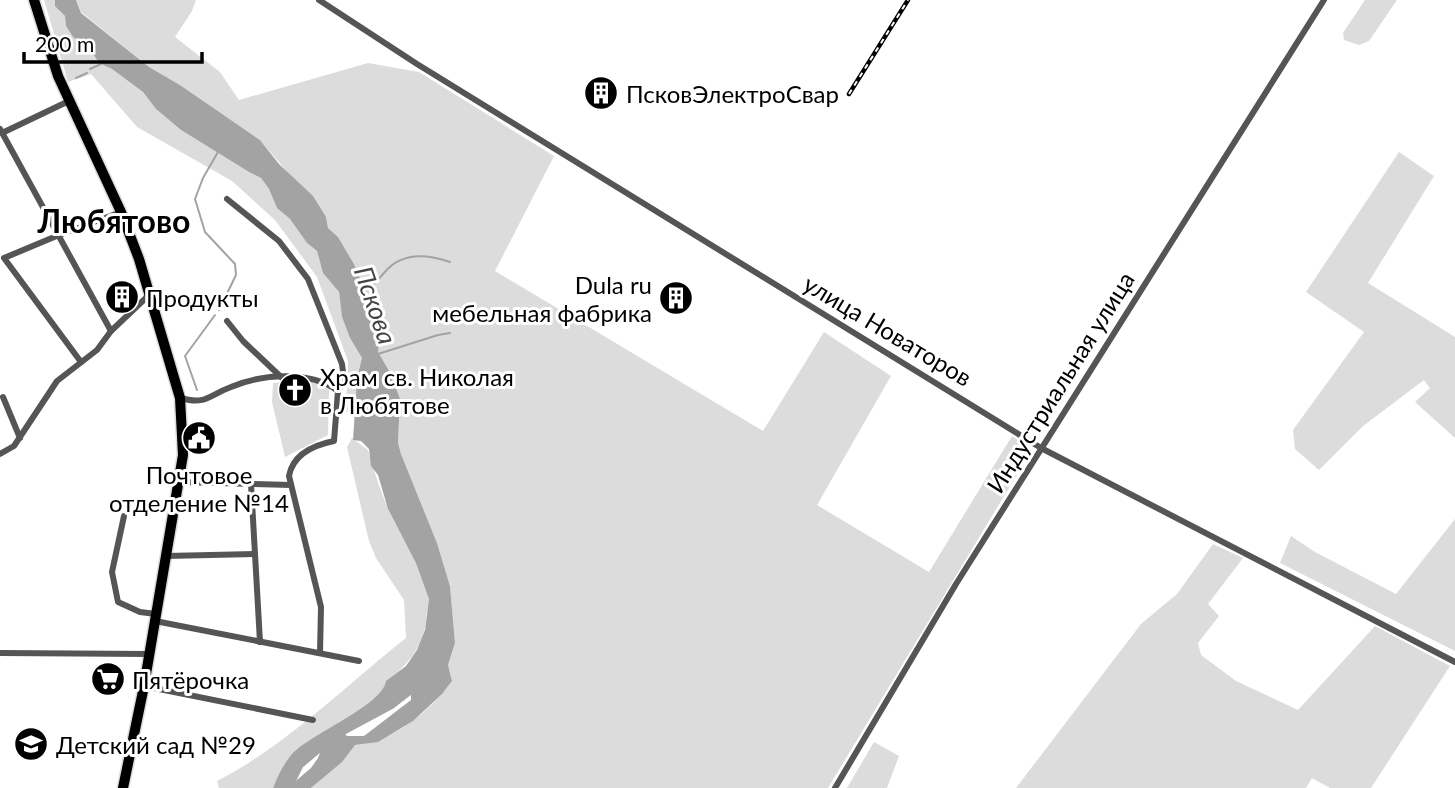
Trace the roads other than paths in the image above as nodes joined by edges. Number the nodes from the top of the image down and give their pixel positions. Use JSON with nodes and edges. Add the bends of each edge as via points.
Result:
{"nodes":[{"id":1,"x":34,"y":0,"type":"edge"},
{"id":2,"x":319,"y":0,"type":"edge"},
{"id":3,"x":1324,"y":0,"type":"edge"},
{"id":4,"x":69,"y":101,"type":"junction"},
{"id":5,"x":1,"y":131,"type":"edge"},
{"id":6,"x":227,"y":199,"type":"dead end"},
{"id":7,"x":121,"y":212,"type":"junction"},
{"id":8,"x":59,"y":234,"type":"junction"},
{"id":9,"x":149,"y":295,"type":"junction"},
{"id":10,"x":226,"y":321,"type":"dead end"},
{"id":11,"x":111,"y":331,"type":"junction"},
{"id":12,"x":81,"y":362,"type":"junction"},
{"id":13,"x":281,"y":377,"type":"junction"},
{"id":14,"x":338,"y":391,"type":"junction"},
{"id":15,"x":3,"y":397,"type":"dead end"},
{"id":16,"x":180,"y":398,"type":"junction"},
{"id":17,"x":20,"y":438,"type":"junction"},
{"id":18,"x":1041,"y":448,"type":"junction"},
{"id":19,"x":0,"y":453,"type":"edge"},
{"id":20,"x":179,"y":482,"type":"junction"},
{"id":21,"x":251,"y":484,"type":"junction"},
{"id":22,"x":291,"y":485,"type":"junction"},
{"id":23,"x":124,"y":516,"type":"dead end"},
{"id":24,"x":255,"y":554,"type":"junction"},
{"id":25,"x":166,"y":556,"type":"junction"},
{"id":26,"x":156,"y":617,"type":"junction"},
{"id":27,"x":260,"y":642,"type":"junction"},
{"id":28,"x":0,"y":653,"type":"edge"},
{"id":29,"x":320,"y":653,"type":"junction"},
{"id":30,"x":149,"y":654,"type":"junction"},
{"id":31,"x":359,"y":661,"type":"dead end"},
{"id":32,"x":1455,"y":662,"type":"edge"},
{"id":33,"x":144,"y":686,"type":"junction"},
{"id":34,"x":313,"y":720,"type":"dead end"},
{"id":35,"x":123,"y":788,"type":"edge"},
{"id":36,"x":835,"y":788,"type":"edge"}],
"edges":[{"from":1,"to":4,"type":"main road"},
{"from":2,"to":18,"type":"street","name":"улица Новаторов"},
{"from":3,"to":18,"type":"street","name":"Индустриальная улица"},
{"from":4,"to":5,"type":"street"},
{"from":4,"to":7,"type":"main road"},
{"from":5,"to":8,"type":"street"},
{"from":6,"to":14,"type":"street","via":[[279,242],[308,279],[342,364],[344,380]]},
{"from":7,"to":8,"type":"street"},
{"from":7,"to":9,"type":"main road"},
{"from":8,"to":11,"type":"street"},
{"from":8,"to":12,"type":"street","via":[[4,258]]},
{"from":9,"to":11,"type":"street"},
{"from":9,"to":16,"type":"main road"},
{"from":10,"to":13,"type":"street"},
{"from":11,"to":12,"type":"street"},
{"from":12,"to":17,"type":"street","via":[[57,381]]},
{"from":13,"to":14,"type":"street","via":[[318,380]]},
{"from":13,"to":16,"type":"street","via":[[235,385],[201,402]]},
{"from":14,"to":22,"type":"street","via":[[334,441],[296,459],[290,470]]},
{"from":15,"to":17,"type":"street"},
{"from":16,"to":20,"type":"main road","via":[[183,455]]},
{"from":17,"to":19,"type":"street"},
{"from":18,"to":32,"type":"street","name":"улица Новаторов"},
{"from":18,"to":36,"type":"street","name":"Индустриальная улица"},
{"from":20,"to":21,"type":"street"},
{"from":20,"to":25,"type":"main road"},
{"from":21,"to":22,"type":"street"},
{"from":21,"to":24,"type":"street"},
{"from":22,"to":29,"type":"street","via":[[321,607]]},
{"from":23,"to":26,"type":"street","via":[[112,572],[118,602]]},
{"from":24,"to":25,"type":"street"},
{"from":24,"to":27,"type":"street"},
{"from":25,"to":26,"type":"main road"},
{"from":26,"to":27,"type":"street"},
{"from":26,"to":30,"type":"main road"},
{"from":27,"to":29,"type":"street"},
{"from":28,"to":30,"type":"street"},
{"from":29,"to":31,"type":"street"},
{"from":30,"to":33,"type":"main road"},
{"from":33,"to":34,"type":"street"},
{"from":33,"to":35,"type":"main road"}]}
